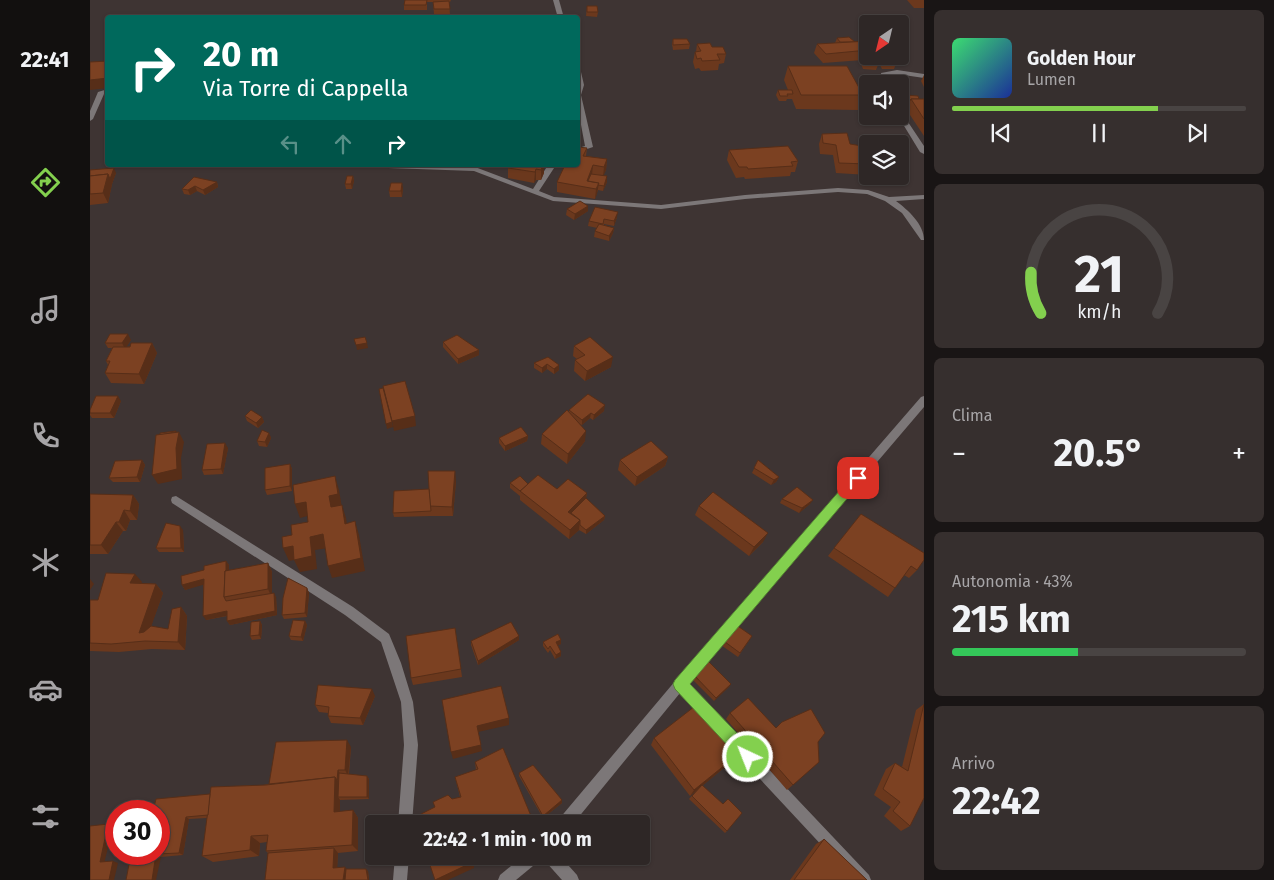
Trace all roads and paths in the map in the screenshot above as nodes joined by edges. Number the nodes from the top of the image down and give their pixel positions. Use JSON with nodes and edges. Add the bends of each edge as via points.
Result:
{"nodes":[{"id":1,"x":556,"y":0,"type":"edge"},
{"id":2,"x":560,"y":15,"type":"edge"},
{"id":3,"x":883,"y":75,"type":"edge"},
{"id":4,"x":924,"y":76,"type":"edge"},
{"id":5,"x":105,"y":91,"type":"edge"},
{"id":6,"x":580,"y":105,"type":"edge"},
{"id":7,"x":90,"y":119,"type":"edge"},
{"id":8,"x":907,"y":125,"type":"edge"},
{"id":9,"x":580,"y":150,"type":"edge"},
{"id":10,"x":924,"y":152,"type":"edge"},
{"id":11,"x":418,"y":167,"type":"edge"},
{"id":12,"x":551,"y":167,"type":"edge"},
{"id":13,"x":535,"y":192,"type":"junction"},
{"id":14,"x":924,"y":197,"type":"edge"},
{"id":15,"x":888,"y":199,"type":"junction"},
{"id":16,"x":924,"y":238,"type":"edge"},
{"id":17,"x":924,"y":400,"type":"edge"},
{"id":18,"x":176,"y":500,"type":"dead end"},
{"id":19,"x":680,"y":684,"type":"junction"},
{"id":20,"x":406,"y":815,"type":"edge"},
{"id":21,"x":571,"y":815,"type":"edge"},
{"id":22,"x":401,"y":865,"type":"edge"},
{"id":23,"x":523,"y":865,"type":"edge"},
{"id":24,"x":558,"y":865,"type":"edge"},
{"id":25,"x":400,"y":880,"type":"edge"},
{"id":26,"x":505,"y":880,"type":"edge"},
{"id":27,"x":572,"y":880,"type":"edge"},
{"id":28,"x":864,"y":880,"type":"edge"}],
"edges":[{"from":1,"to":2,"type":"street"},
{"from":3,"to":4,"type":"street","via":[[897,72]]},
{"from":5,"to":7,"type":"street","via":[[101,92]]},
{"from":6,"to":9,"type":"street","via":[[589,148]]},
{"from":8,"to":10,"type":"street"},
{"from":11,"to":13,"type":"street","via":[[476,169]]},
{"from":12,"to":13,"type":"street"},
{"from":13,"to":15,"type":"street","via":[[553,199],[661,207],[838,190],[868,192]]},
{"from":14,"to":15,"type":"street"},
{"from":15,"to":16,"type":"street","via":[[905,211]]},
{"from":17,"to":19,"type":"street"},
{"from":18,"to":20,"type":"street","via":[[349,611],[384,638],[407,702],[411,746]]},
{"from":19,"to":21,"type":"street"},
{"from":19,"to":28,"type":"street"},
{"from":22,"to":25,"type":"street"},
{"from":23,"to":26,"type":"street"},
{"from":24,"to":27,"type":"street"}]}
